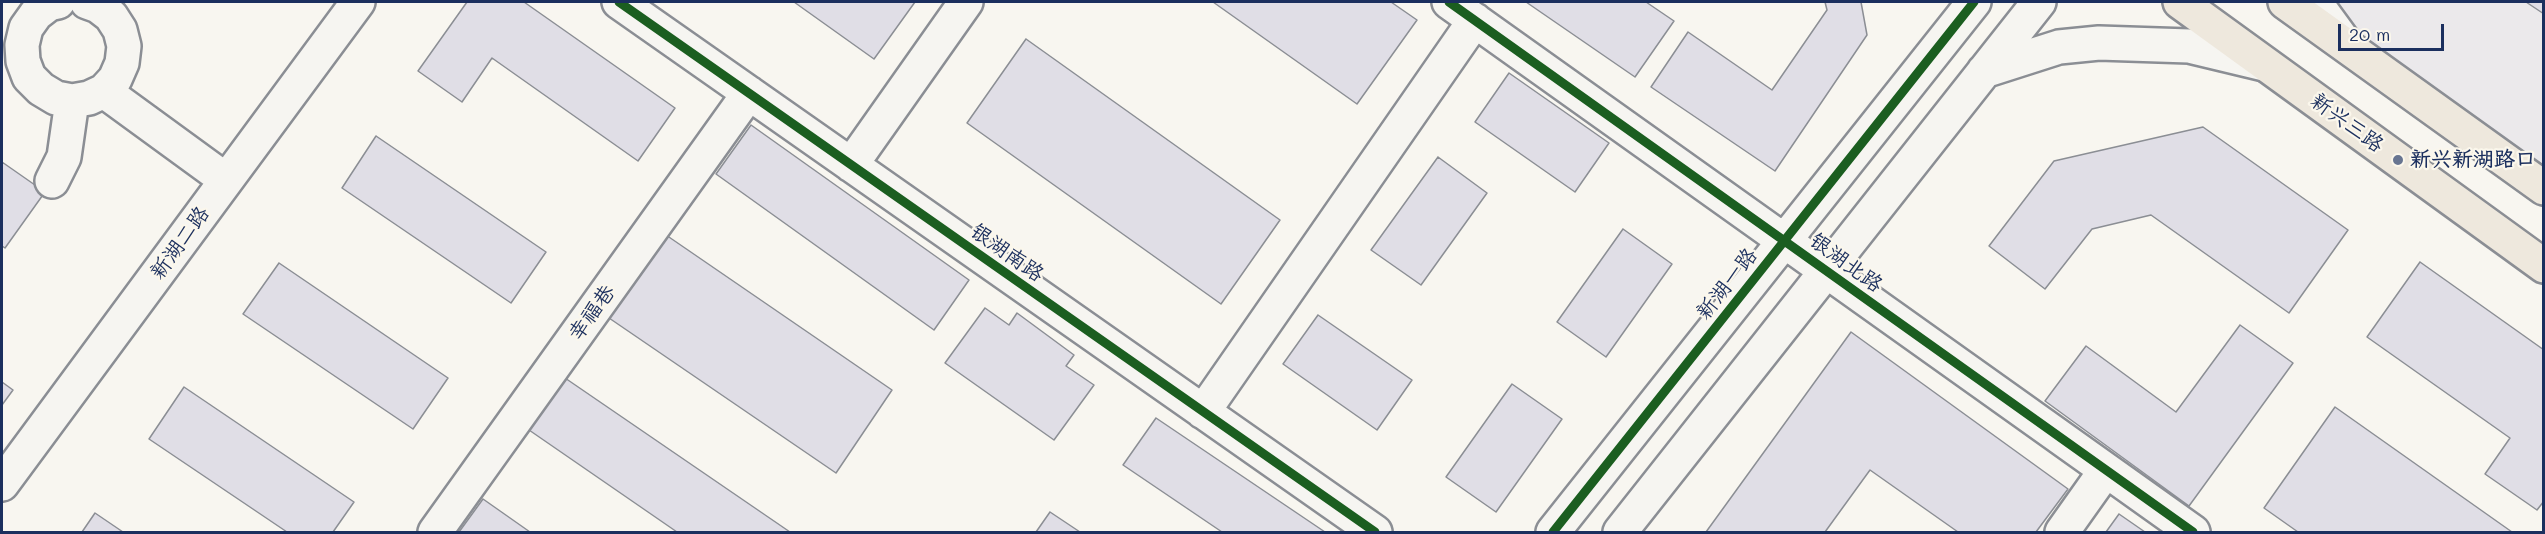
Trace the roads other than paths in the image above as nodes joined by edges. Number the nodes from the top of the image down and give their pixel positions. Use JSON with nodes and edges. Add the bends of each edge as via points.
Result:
{"nodes":[{"id":1,"x":58,"y":2,"type":"edge"},
{"id":2,"x":358,"y":2,"type":"edge"},
{"id":3,"x":619,"y":2,"type":"edge"},
{"id":4,"x":966,"y":2,"type":"edge"},
{"id":5,"x":1449,"y":2,"type":"edge"},
{"id":6,"x":1952,"y":2,"type":"edge"},
{"id":7,"x":1974,"y":2,"type":"edge"},
{"id":8,"x":2039,"y":2,"type":"edge"},
{"id":9,"x":2180,"y":2,"type":"edge"},
{"id":10,"x":2285,"y":2,"type":"edge"},
{"id":11,"x":2316,"y":2,"type":"edge"},
{"id":12,"x":95,"y":3,"type":"edge"},
{"id":13,"x":1475,"y":20,"type":"junction"},
{"id":14,"x":1944,"y":39,"type":"junction"},
{"id":15,"x":2348,"y":47,"type":"junction"},
{"id":16,"x":2267,"y":65,"type":"junction"},
{"id":17,"x":1984,"y":71,"type":"junction"},
{"id":18,"x":104,"y":91,"type":"junction"},
{"id":19,"x":749,"y":93,"type":"junction"},
{"id":20,"x":72,"y":101,"type":"junction"},
{"id":21,"x":851,"y":165,"type":"junction"},
{"id":22,"x":226,"y":180,"type":"junction"},
{"id":23,"x":52,"y":181,"type":"dead end"},
{"id":24,"x":2544,"y":188,"type":"edge"},
{"id":25,"x":1784,"y":241,"type":"junction"},
{"id":26,"x":2544,"y":266,"type":"edge"},
{"id":27,"x":1826,"y":271,"type":"junction"},
{"id":28,"x":1203,"y":412,"type":"junction"},
{"id":29,"x":2106,"y":470,"type":"junction"},
{"id":30,"x":2,"y":484,"type":"edge"},
{"id":31,"x":435,"y":532,"type":"edge"},
{"id":32,"x":1375,"y":532,"type":"edge"},
{"id":33,"x":1553,"y":532,"type":"edge"},
{"id":34,"x":1620,"y":532,"type":"edge"},
{"id":35,"x":2062,"y":532,"type":"edge"},
{"id":36,"x":2193,"y":532,"type":"edge"}],
"edges":[{"from":1,"to":20,"type":"street","via":[[36,14],[26,28],[23,61],[29,77],[41,89]]},
{"from":2,"to":22,"type":"street","name":"新湖二路"},
{"from":3,"to":19,"type":"street","name":"银湖南路"},
{"from":4,"to":21,"type":"street"},
{"from":5,"to":13,"type":"street","name":"银湖北路"},
{"from":6,"to":14,"type":"street"},
{"from":7,"to":14,"type":"street","name":"新湖一路"},
{"from":8,"to":17,"type":"street"},
{"from":9,"to":16,"type":"main road","name":"新兴三路"},
{"from":10,"to":15,"type":"main road"},
{"from":11,"to":15,"type":"street"},
{"from":12,"to":18,"type":"street","via":[[111,16],[124,46],[115,79]]},
{"from":13,"to":25,"type":"street","name":"银湖北路"},
{"from":13,"to":28,"type":"street"},
{"from":14,"to":25,"type":"street","name":"新湖一路"},
{"from":15,"to":24,"type":"main road"},
{"from":16,"to":17,"type":"street","via":[[2189,46],[2099,43],[2059,47]]},
{"from":16,"to":26,"type":"main road","name":"新兴三路"},
{"from":17,"to":27,"type":"street"},
{"from":18,"to":20,"type":"street"},
{"from":18,"to":22,"type":"street"},
{"from":19,"to":21,"type":"street","name":"银湖南路"},
{"from":19,"to":31,"type":"street","name":"幸福巷"},
{"from":20,"to":23,"type":"street","via":[[64,157]]},
{"from":21,"to":28,"type":"street","name":"银湖南路"},
{"from":22,"to":30,"type":"street","name":"新湖二路"},
{"from":25,"to":27,"type":"street","name":"银湖北路"},
{"from":25,"to":33,"type":"street","name":"新湖一路"},
{"from":27,"to":29,"type":"street","name":"银湖北路"},
{"from":27,"to":34,"type":"street"},
{"from":28,"to":32,"type":"street","name":"银湖南路"},
{"from":29,"to":35,"type":"street"},
{"from":29,"to":36,"type":"street","name":"银湖北路"}]}
